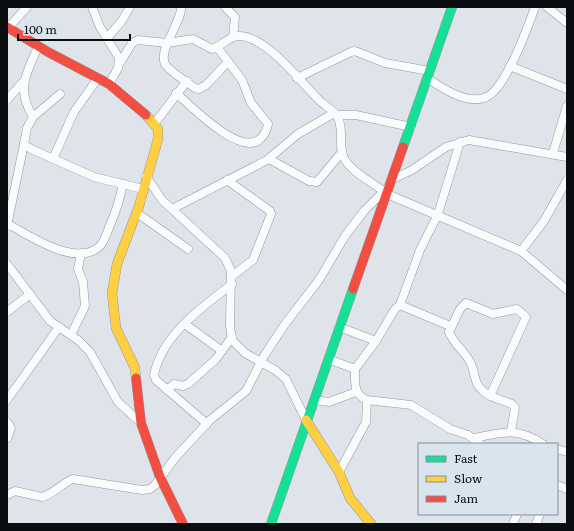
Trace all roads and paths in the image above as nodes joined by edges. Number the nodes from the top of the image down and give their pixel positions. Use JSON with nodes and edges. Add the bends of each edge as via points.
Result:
{"nodes":[{"id":1,"x":27,"y":7,"type":"edge"},
{"id":2,"x":92,"y":7,"type":"edge"},
{"id":3,"x":130,"y":7,"type":"edge"},
{"id":4,"x":181,"y":7,"type":"edge"},
{"id":5,"x":225,"y":7,"type":"edge"},
{"id":6,"x":452,"y":7,"type":"edge"},
{"id":7,"x":535,"y":7,"type":"edge"},
{"id":8,"x":547,"y":7,"type":"edge"},
{"id":9,"x":567,"y":23,"type":"edge"},
{"id":10,"x":7,"y":27,"type":"edge"},
{"id":11,"x":233,"y":37,"type":"junction"},
{"id":12,"x":106,"y":38,"type":"junction"},
{"id":13,"x":167,"y":43,"type":"junction"},
{"id":14,"x":38,"y":47,"type":"junction"},
{"id":15,"x":217,"y":47,"type":"junction"},
{"id":16,"x":228,"y":62,"type":"junction"},
{"id":17,"x":120,"y":63,"type":"junction"},
{"id":18,"x":510,"y":66,"type":"junction"},
{"id":19,"x":429,"y":75,"type":"junction"},
{"id":20,"x":98,"y":78,"type":"junction"},
{"id":21,"x":298,"y":78,"type":"junction"},
{"id":22,"x":187,"y":81,"type":"junction"},
{"id":23,"x":23,"y":82,"type":"junction"},
{"id":24,"x":109,"y":84,"type":"junction"},
{"id":25,"x":567,"y":89,"type":"edge"},
{"id":26,"x":176,"y":93,"type":"junction"},
{"id":27,"x":60,"y":94,"type":"dead end"},
{"id":28,"x":7,"y":100,"type":"edge"},
{"id":29,"x":567,"y":106,"type":"edge"},
{"id":30,"x":335,"y":114,"type":"junction"},
{"id":31,"x":33,"y":117,"type":"junction"},
{"id":32,"x":154,"y":124,"type":"junction"},
{"id":33,"x":411,"y":127,"type":"junction"},
{"id":34,"x":460,"y":142,"type":"junction"},
{"id":35,"x":24,"y":144,"type":"junction"},
{"id":36,"x":342,"y":152,"type":"junction"},
{"id":37,"x":553,"y":154,"type":"junction"},
{"id":38,"x":567,"y":157,"type":"edge"},
{"id":39,"x":53,"y":159,"type":"junction"},
{"id":40,"x":269,"y":159,"type":"junction"},
{"id":41,"x":146,"y":176,"type":"junction"},
{"id":42,"x":227,"y":180,"type":"junction"},
{"id":43,"x":567,"y":180,"type":"edge"},
{"id":44,"x":123,"y":184,"type":"junction"},
{"id":45,"x":388,"y":187,"type":"junction"},
{"id":46,"x":143,"y":189,"type":"junction"},
{"id":47,"x":172,"y":209,"type":"junction"},
{"id":48,"x":137,"y":213,"type":"junction"},
{"id":49,"x":438,"y":214,"type":"junction"},
{"id":50,"x":7,"y":225,"type":"edge"},
{"id":51,"x":188,"y":249,"type":"dead end"},
{"id":52,"x":521,"y":251,"type":"junction"},
{"id":53,"x":80,"y":253,"type":"junction"},
{"id":54,"x":7,"y":264,"type":"edge"},
{"id":55,"x":232,"y":281,"type":"junction"},
{"id":56,"x":567,"y":290,"type":"edge"},
{"id":57,"x":30,"y":294,"type":"junction"},
{"id":58,"x":400,"y":305,"type":"junction"},
{"id":59,"x":7,"y":312,"type":"edge"},
{"id":60,"x":185,"y":324,"type":"junction"},
{"id":61,"x":450,"y":326,"type":"junction"},
{"id":62,"x":59,"y":327,"type":"junction"},
{"id":63,"x":339,"y":327,"type":"junction"},
{"id":64,"x":71,"y":334,"type":"junction"},
{"id":65,"x":232,"y":337,"type":"junction"},
{"id":66,"x":376,"y":341,"type":"junction"},
{"id":67,"x":222,"y":351,"type":"junction"},
{"id":68,"x":328,"y":359,"type":"junction"},
{"id":69,"x":261,"y":362,"type":"junction"},
{"id":70,"x":355,"y":369,"type":"junction"},
{"id":71,"x":167,"y":390,"type":"junction"},
{"id":72,"x":356,"y":392,"type":"junction"},
{"id":73,"x":8,"y":396,"type":"edge"},
{"id":74,"x":490,"y":396,"type":"junction"},
{"id":75,"x":314,"y":400,"type":"junction"},
{"id":76,"x":367,"y":400,"type":"junction"},
{"id":77,"x":306,"y":420,"type":"junction"},
{"id":78,"x":7,"y":422,"type":"edge"},
{"id":79,"x":141,"y":423,"type":"junction"},
{"id":80,"x":207,"y":424,"type":"junction"},
{"id":81,"x":511,"y":431,"type":"junction"},
{"id":82,"x":7,"y":439,"type":"edge"},
{"id":83,"x":477,"y":441,"type":"edge"},
{"id":84,"x":542,"y":443,"type":"edge"},
{"id":85,"x":339,"y":472,"type":"junction"},
{"id":86,"x":160,"y":477,"type":"junction"},
{"id":87,"x":8,"y":493,"type":"edge"},
{"id":88,"x":183,"y":524,"type":"edge"},
{"id":89,"x":271,"y":524,"type":"edge"},
{"id":90,"x":371,"y":524,"type":"edge"}],
"edges":[{"from":1,"to":10,"type":"street"},
{"from":2,"to":12,"type":"street"},
{"from":3,"to":12,"type":"street","via":[[121,22]]},
{"from":4,"to":13,"type":"street"},
{"from":5,"to":11,"type":"street","via":[[235,17]]},
{"from":6,"to":19,"type":"street"},
{"from":7,"to":18,"type":"street"},
{"from":8,"to":9,"type":"street"},
{"from":10,"to":14,"type":"street"},
{"from":11,"to":15,"type":"street"},
{"from":11,"to":21,"type":"street","via":[[245,36],[268,49]]},
{"from":12,"to":17,"type":"street"},
{"from":13,"to":15,"type":"street","via":[[193,38],[209,48]]},
{"from":13,"to":17,"type":"street","via":[[138,40],[132,43]]},
{"from":13,"to":22,"type":"street","via":[[164,63]]},
{"from":14,"to":20,"type":"street"},
{"from":14,"to":23,"type":"street"},
{"from":15,"to":16,"type":"street"},
{"from":16,"to":22,"type":"street","via":[[202,89],[195,88]]},
{"from":16,"to":26,"type":"street","via":[[245,84],[254,108],[268,124],[263,136],[255,143],[246,143],[229,137]]},
{"from":17,"to":24,"type":"street"},
{"from":18,"to":19,"type":"street","via":[[496,90],[484,98],[469,98],[450,92]]},
{"from":18,"to":25,"type":"street"},
{"from":19,"to":21,"type":"street","via":[[385,63],[355,51]]},
{"from":19,"to":33,"type":"street"},
{"from":20,"to":24,"type":"street"},
{"from":20,"to":39,"type":"street","via":[[74,112]]},
{"from":21,"to":30,"type":"street"},
{"from":22,"to":26,"type":"street"},
{"from":23,"to":28,"type":"street"},
{"from":23,"to":31,"type":"street","via":[[24,97]]},
{"from":24,"to":32,"type":"street"},
{"from":26,"to":32,"type":"street"},
{"from":27,"to":31,"type":"street"},
{"from":29,"to":37,"type":"street"},
{"from":30,"to":33,"type":"street","via":[[356,115]]},
{"from":30,"to":36,"type":"street","via":[[340,126]]},
{"from":30,"to":40,"type":"street","via":[[298,134]]},
{"from":31,"to":35,"type":"street","via":[[27,128]]},
{"from":32,"to":41,"type":"street","via":[[159,134]]},
{"from":33,"to":45,"type":"street"},
{"from":34,"to":37,"type":"street","via":[[478,141]]},
{"from":34,"to":45,"type":"street","via":[[446,147]]},
{"from":34,"to":49,"type":"street"},
{"from":35,"to":39,"type":"street"},
{"from":35,"to":50,"type":"street"},
{"from":36,"to":40,"type":"street","via":[[317,182],[309,181]]},
{"from":36,"to":45,"type":"street","via":[[348,164]]},
{"from":37,"to":38,"type":"street"},
{"from":39,"to":44,"type":"street","via":[[94,177]]},
{"from":40,"to":42,"type":"street"},
{"from":41,"to":46,"type":"street"},
{"from":41,"to":47,"type":"street","via":[[159,196]]},
{"from":42,"to":47,"type":"street"},
{"from":42,"to":55,"type":"street","via":[[271,214],[253,260]]},
{"from":43,"to":52,"type":"street","via":[[544,221]]},
{"from":44,"to":46,"type":"street"},
{"from":44,"to":53,"type":"street","via":[[118,206],[102,243],[93,250]]},
{"from":45,"to":49,"type":"street"},
{"from":45,"to":63,"type":"street"},
{"from":45,"to":69,"type":"street","via":[[351,228],[319,280],[285,324]]},
{"from":46,"to":48,"type":"street"},
{"from":47,"to":55,"type":"street","via":[[225,258],[230,264]]},
{"from":48,"to":51,"type":"street"},
{"from":48,"to":79,"type":"street","via":[[117,264],[112,293],[116,328],[135,368]]},
{"from":49,"to":52,"type":"street"},
{"from":49,"to":58,"type":"street","via":[[421,246]]},
{"from":50,"to":53,"type":"street","via":[[58,250]]},
{"from":52,"to":56,"type":"street"},
{"from":53,"to":64,"type":"street","via":[[78,269],[83,282],[85,306]]},
{"from":54,"to":57,"type":"street"},
{"from":55,"to":60,"type":"street"},
{"from":55,"to":65,"type":"street"},
{"from":57,"to":59,"type":"street"},
{"from":57,"to":62,"type":"street","via":[[50,320]]},
{"from":58,"to":61,"type":"street"},
{"from":58,"to":66,"type":"street"},
{"from":60,"to":67,"type":"street"},
{"from":60,"to":71,"type":"street","via":[[163,350],[155,370],[156,380]]},
{"from":61,"to":74,"type":"street","via":[[451,337],[471,363],[482,391]]},
{"from":61,"to":74,"type":"street","via":[[466,303],[493,314],[517,309],[526,317]]},
{"from":62,"to":64,"type":"street"},
{"from":62,"to":73,"type":"street"},
{"from":63,"to":66,"type":"street"},
{"from":63,"to":68,"type":"street"},
{"from":64,"to":79,"type":"street","via":[[90,352],[118,402]]},
{"from":65,"to":67,"type":"street"},
{"from":65,"to":69,"type":"street","via":[[239,348]]},
{"from":66,"to":70,"type":"street"},
{"from":67,"to":71,"type":"street","via":[[188,384],[174,384]]},
{"from":68,"to":70,"type":"street"},
{"from":68,"to":75,"type":"street"},
{"from":69,"to":77,"type":"street","via":[[286,379]]},
{"from":69,"to":80,"type":"street","via":[[246,391]]},
{"from":70,"to":72,"type":"street"},
{"from":71,"to":80,"type":"street"},
{"from":72,"to":75,"type":"street","via":[[329,402]]},
{"from":72,"to":76,"type":"street"},
{"from":74,"to":81,"type":"street","via":[[512,404],[515,408]]},
{"from":75,"to":77,"type":"street"},
{"from":76,"to":83,"type":"street","via":[[411,405],[450,429]]},
{"from":76,"to":85,"type":"street","via":[[366,422]]},
{"from":77,"to":85,"type":"street"},
{"from":77,"to":89,"type":"street"},
{"from":78,"to":82,"type":"street","via":[[11,428]]},
{"from":79,"to":86,"type":"street"},
{"from":80,"to":86,"type":"street"},
{"from":81,"to":83,"type":"street"},
{"from":81,"to":84,"type":"street","via":[[531,436]]},
{"from":85,"to":90,"type":"street","via":[[350,498]]},
{"from":86,"to":87,"type":"street","via":[[155,485],[147,489],[73,479],[42,497]]},
{"from":86,"to":88,"type":"street"}]}
